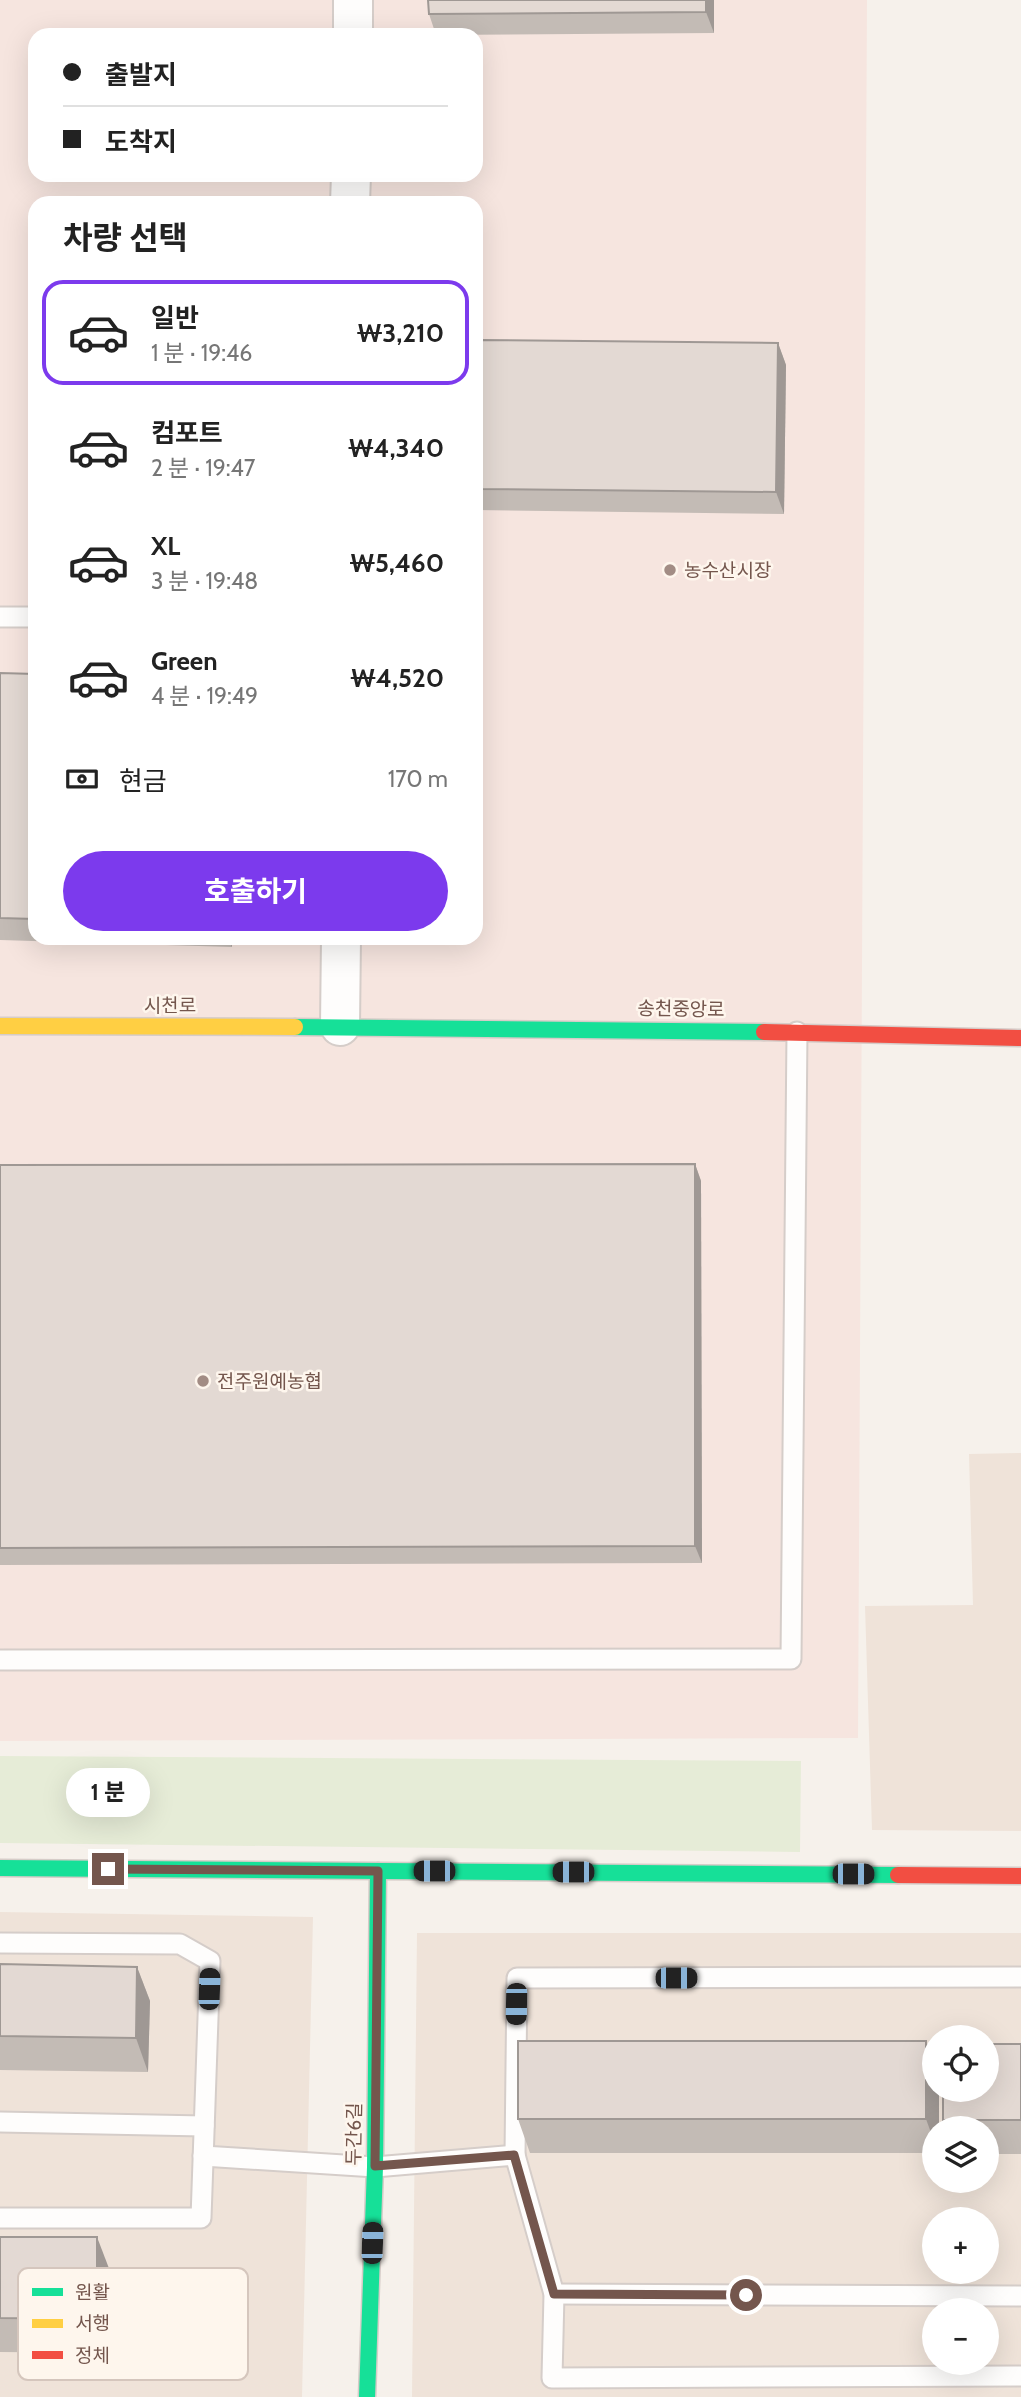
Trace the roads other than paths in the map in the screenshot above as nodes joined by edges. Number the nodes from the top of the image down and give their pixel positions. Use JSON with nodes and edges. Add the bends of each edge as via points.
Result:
{"nodes":[{"id":1,"x":353,"y":0,"type":"edge"},
{"id":2,"x":353,"y":28,"type":"edge"},
{"id":3,"x":0,"y":617,"type":"edge"},
{"id":4,"x":28,"y":617,"type":"edge"},
{"id":5,"x":341,"y":945,"type":"edge"},
{"id":6,"x":0,"y":1026,"type":"edge"},
{"id":7,"x":340,"y":1026,"type":"junction"},
{"id":8,"x":797,"y":1031,"type":"junction"},
{"id":9,"x":1021,"y":1038,"type":"edge"},
{"id":10,"x":0,"y":1660,"type":"edge"},
{"id":11,"x":0,"y":1868,"type":"edge"},
{"id":12,"x":378,"y":1871,"type":"junction"},
{"id":13,"x":1021,"y":1875,"type":"edge"},
{"id":14,"x":0,"y":1943,"type":"edge"},
{"id":15,"x":1021,"y":1977,"type":"edge"},
{"id":16,"x":0,"y":2122,"type":"edge"},
{"id":17,"x":204,"y":2126,"type":"junction"},
{"id":18,"x":514,"y":2155,"type":"junction"},
{"id":19,"x":203,"y":2156,"type":"junction"},
{"id":20,"x":375,"y":2166,"type":"junction"},
{"id":21,"x":0,"y":2218,"type":"edge"},
{"id":22,"x":554,"y":2294,"type":"junction"},
{"id":23,"x":1021,"y":2296,"type":"edge"},
{"id":24,"x":1021,"y":2376,"type":"edge"},
{"id":25,"x":367,"y":2397,"type":"edge"}],
"edges":[{"from":1,"to":2,"type":"street"},
{"from":3,"to":4,"type":"lane"},
{"from":5,"to":7,"type":"street"},
{"from":6,"to":7,"type":"street","name":"시천로"},
{"from":7,"to":8,"type":"street","name":"송천중앙로"},
{"from":8,"to":9,"type":"street","name":"송천중앙로"},
{"from":8,"to":10,"type":"lane","via":[[791,1659]]},
{"from":11,"to":12,"type":"street"},
{"from":12,"to":13,"type":"street"},
{"from":12,"to":20,"type":"street","name":"두간6길"},
{"from":14,"to":17,"type":"lane","via":[[180,1944],[210,1961]]},
{"from":15,"to":18,"type":"lane","via":[[517,1978]]},
{"from":16,"to":17,"type":"lane"},
{"from":17,"to":19,"type":"lane"},
{"from":18,"to":20,"type":"lane"},
{"from":18,"to":22,"type":"lane"},
{"from":19,"to":20,"type":"lane"},
{"from":19,"to":21,"type":"lane","via":[[201,2218]]},
{"from":20,"to":25,"type":"street","name":"두간6길"},
{"from":22,"to":23,"type":"lane"},
{"from":22,"to":24,"type":"lane","via":[[552,2378]]}]}
